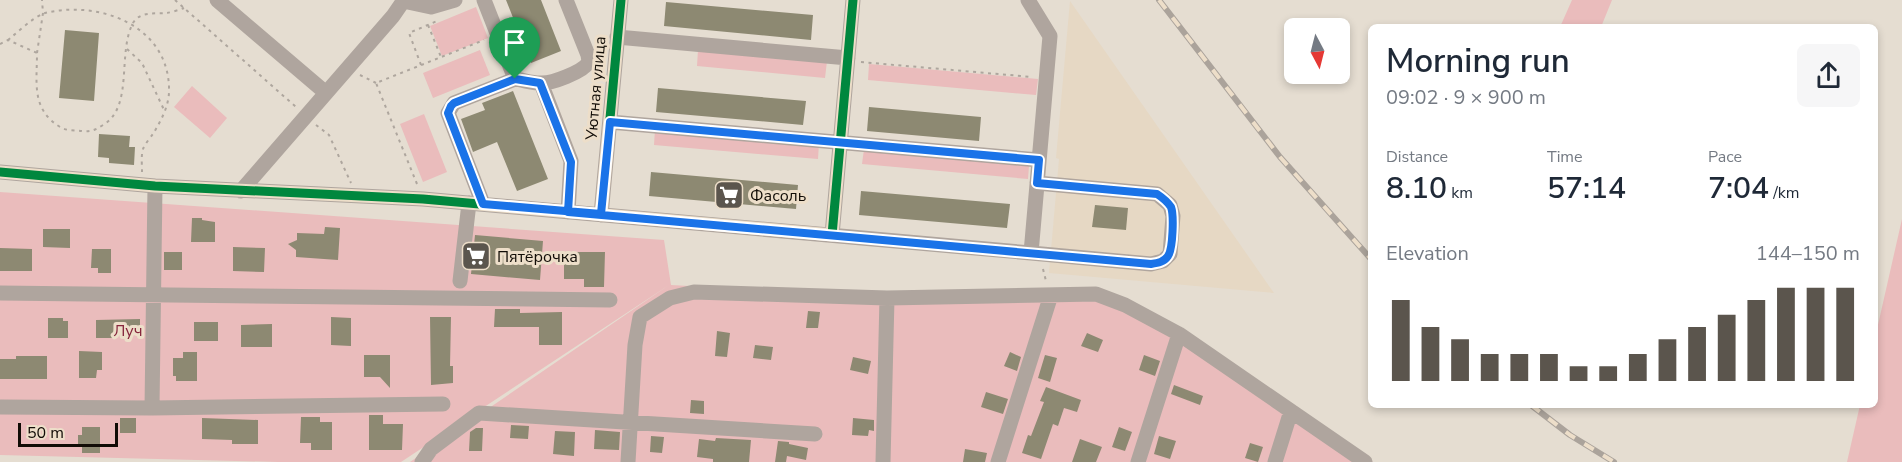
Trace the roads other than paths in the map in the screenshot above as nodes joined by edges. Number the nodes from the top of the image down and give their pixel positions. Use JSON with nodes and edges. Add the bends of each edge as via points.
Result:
{"nodes":[{"id":1,"x":217,"y":0,"type":"edge"},
{"id":2,"x":455,"y":0,"type":"edge"},
{"id":3,"x":484,"y":0,"type":"edge"},
{"id":4,"x":566,"y":0,"type":"edge"},
{"id":5,"x":621,"y":0,"type":"edge"},
{"id":6,"x":854,"y":0,"type":"edge"},
{"id":7,"x":1028,"y":0,"type":"edge"},
{"id":8,"x":404,"y":1,"type":"edge"},
{"id":9,"x":618,"y":37,"type":"junction"},
{"id":10,"x":848,"y":59,"type":"junction"},
{"id":11,"x":589,"y":62,"type":"junction"},
{"id":12,"x":615,"y":64,"type":"junction"},
{"id":13,"x":515,"y":79,"type":"junction"},
{"id":14,"x":540,"y":83,"type":"junction"},
{"id":15,"x":326,"y":93,"type":"junction"},
{"id":16,"x":610,"y":122,"type":"junction"},
{"id":17,"x":840,"y":142,"type":"junction"},
{"id":18,"x":1039,"y":160,"type":"junction"},
{"id":19,"x":0,"y":172,"type":"edge"},
{"id":20,"x":1037,"y":183,"type":"junction"},
{"id":21,"x":148,"y":185,"type":"junction"},
{"id":22,"x":241,"y":191,"type":"junction"},
{"id":23,"x":476,"y":204,"type":"junction"},
{"id":24,"x":568,"y":212,"type":"junction"},
{"id":25,"x":601,"y":214,"type":"junction"},
{"id":26,"x":832,"y":235,"type":"junction"},
{"id":27,"x":1037,"y":253,"type":"junction"},
{"id":28,"x":460,"y":281,"type":"dead end"},
{"id":29,"x":0,"y":293,"type":"edge"},
{"id":30,"x":153,"y":295,"type":"junction"},
{"id":31,"x":1051,"y":295,"type":"junction"},
{"id":32,"x":887,"y":297,"type":"junction"},
{"id":33,"x":610,"y":300,"type":"dead end"},
{"id":34,"x":1179,"y":334,"type":"junction"},
{"id":35,"x":443,"y":404,"type":"dead end"},
{"id":36,"x":0,"y":407,"type":"edge"},
{"id":37,"x":152,"y":408,"type":"junction"},
{"id":38,"x":1291,"y":411,"type":"junction"},
{"id":39,"x":631,"y":423,"type":"junction"},
{"id":40,"x":815,"y":434,"type":"dead end"},
{"id":41,"x":422,"y":462,"type":"edge"},
{"id":42,"x":628,"y":462,"type":"edge"},
{"id":43,"x":883,"y":462,"type":"edge"},
{"id":44,"x":998,"y":462,"type":"edge"},
{"id":45,"x":1137,"y":462,"type":"edge"},
{"id":46,"x":1275,"y":462,"type":"edge"},
{"id":47,"x":1365,"y":462,"type":"edge"}],
"edges":[{"from":1,"to":15,"type":"street"},
{"from":2,"to":8,"type":"street","via":[[431,7]]},
{"from":3,"to":13,"type":"street"},
{"from":4,"to":11,"type":"street"},
{"from":5,"to":9,"type":"street","name":"Уютная улица"},
{"from":6,"to":10,"type":"street"},
{"from":7,"to":18,"type":"street","via":[[1050,33]]},
{"from":8,"to":15,"type":"street"},
{"from":9,"to":10,"type":"street"},
{"from":9,"to":12,"type":"street","name":"Уютная улица"},
{"from":10,"to":17,"type":"street"},
{"from":11,"to":12,"type":"street"},
{"from":11,"to":14,"type":"street","via":[[584,69]]},
{"from":12,"to":16,"type":"street","name":"Уютная улица"},
{"from":13,"to":14,"type":"street"},
{"from":13,"to":23,"type":"street","via":[[454,103],[448,113]]},
{"from":14,"to":24,"type":"street","via":[[571,162]]},
{"from":15,"to":22,"type":"street"},
{"from":16,"to":17,"type":"street"},
{"from":16,"to":25,"type":"street","name":"Уютная улица"},
{"from":17,"to":18,"type":"street"},
{"from":17,"to":26,"type":"street"},
{"from":18,"to":20,"type":"street"},
{"from":19,"to":21,"type":"street"},
{"from":20,"to":27,"type":"street"},
{"from":20,"to":27,"type":"street","via":[[1157,194],[1170,205],[1173,216],[1170,254],[1158,263]]},
{"from":21,"to":22,"type":"street"},
{"from":21,"to":30,"type":"street"},
{"from":22,"to":23,"type":"street"},
{"from":23,"to":24,"type":"street"},
{"from":23,"to":28,"type":"street"},
{"from":24,"to":25,"type":"street"},
{"from":25,"to":26,"type":"street"},
{"from":26,"to":27,"type":"street"},
{"from":29,"to":30,"type":"street"},
{"from":30,"to":33,"type":"street"},
{"from":30,"to":37,"type":"street"},
{"from":31,"to":32,"type":"street"},
{"from":31,"to":34,"type":"street","via":[[1096,294]]},
{"from":31,"to":44,"type":"street"},
{"from":32,"to":39,"type":"street","via":[[694,292],[670,298],[640,317]]},
{"from":32,"to":43,"type":"street"},
{"from":34,"to":38,"type":"street"},
{"from":34,"to":45,"type":"street"},
{"from":35,"to":37,"type":"street"},
{"from":36,"to":37,"type":"street"},
{"from":38,"to":46,"type":"street"},
{"from":38,"to":47,"type":"street"},
{"from":39,"to":40,"type":"street"},
{"from":39,"to":41,"type":"street","via":[[479,413],[431,449]]},
{"from":39,"to":42,"type":"street"}]}
